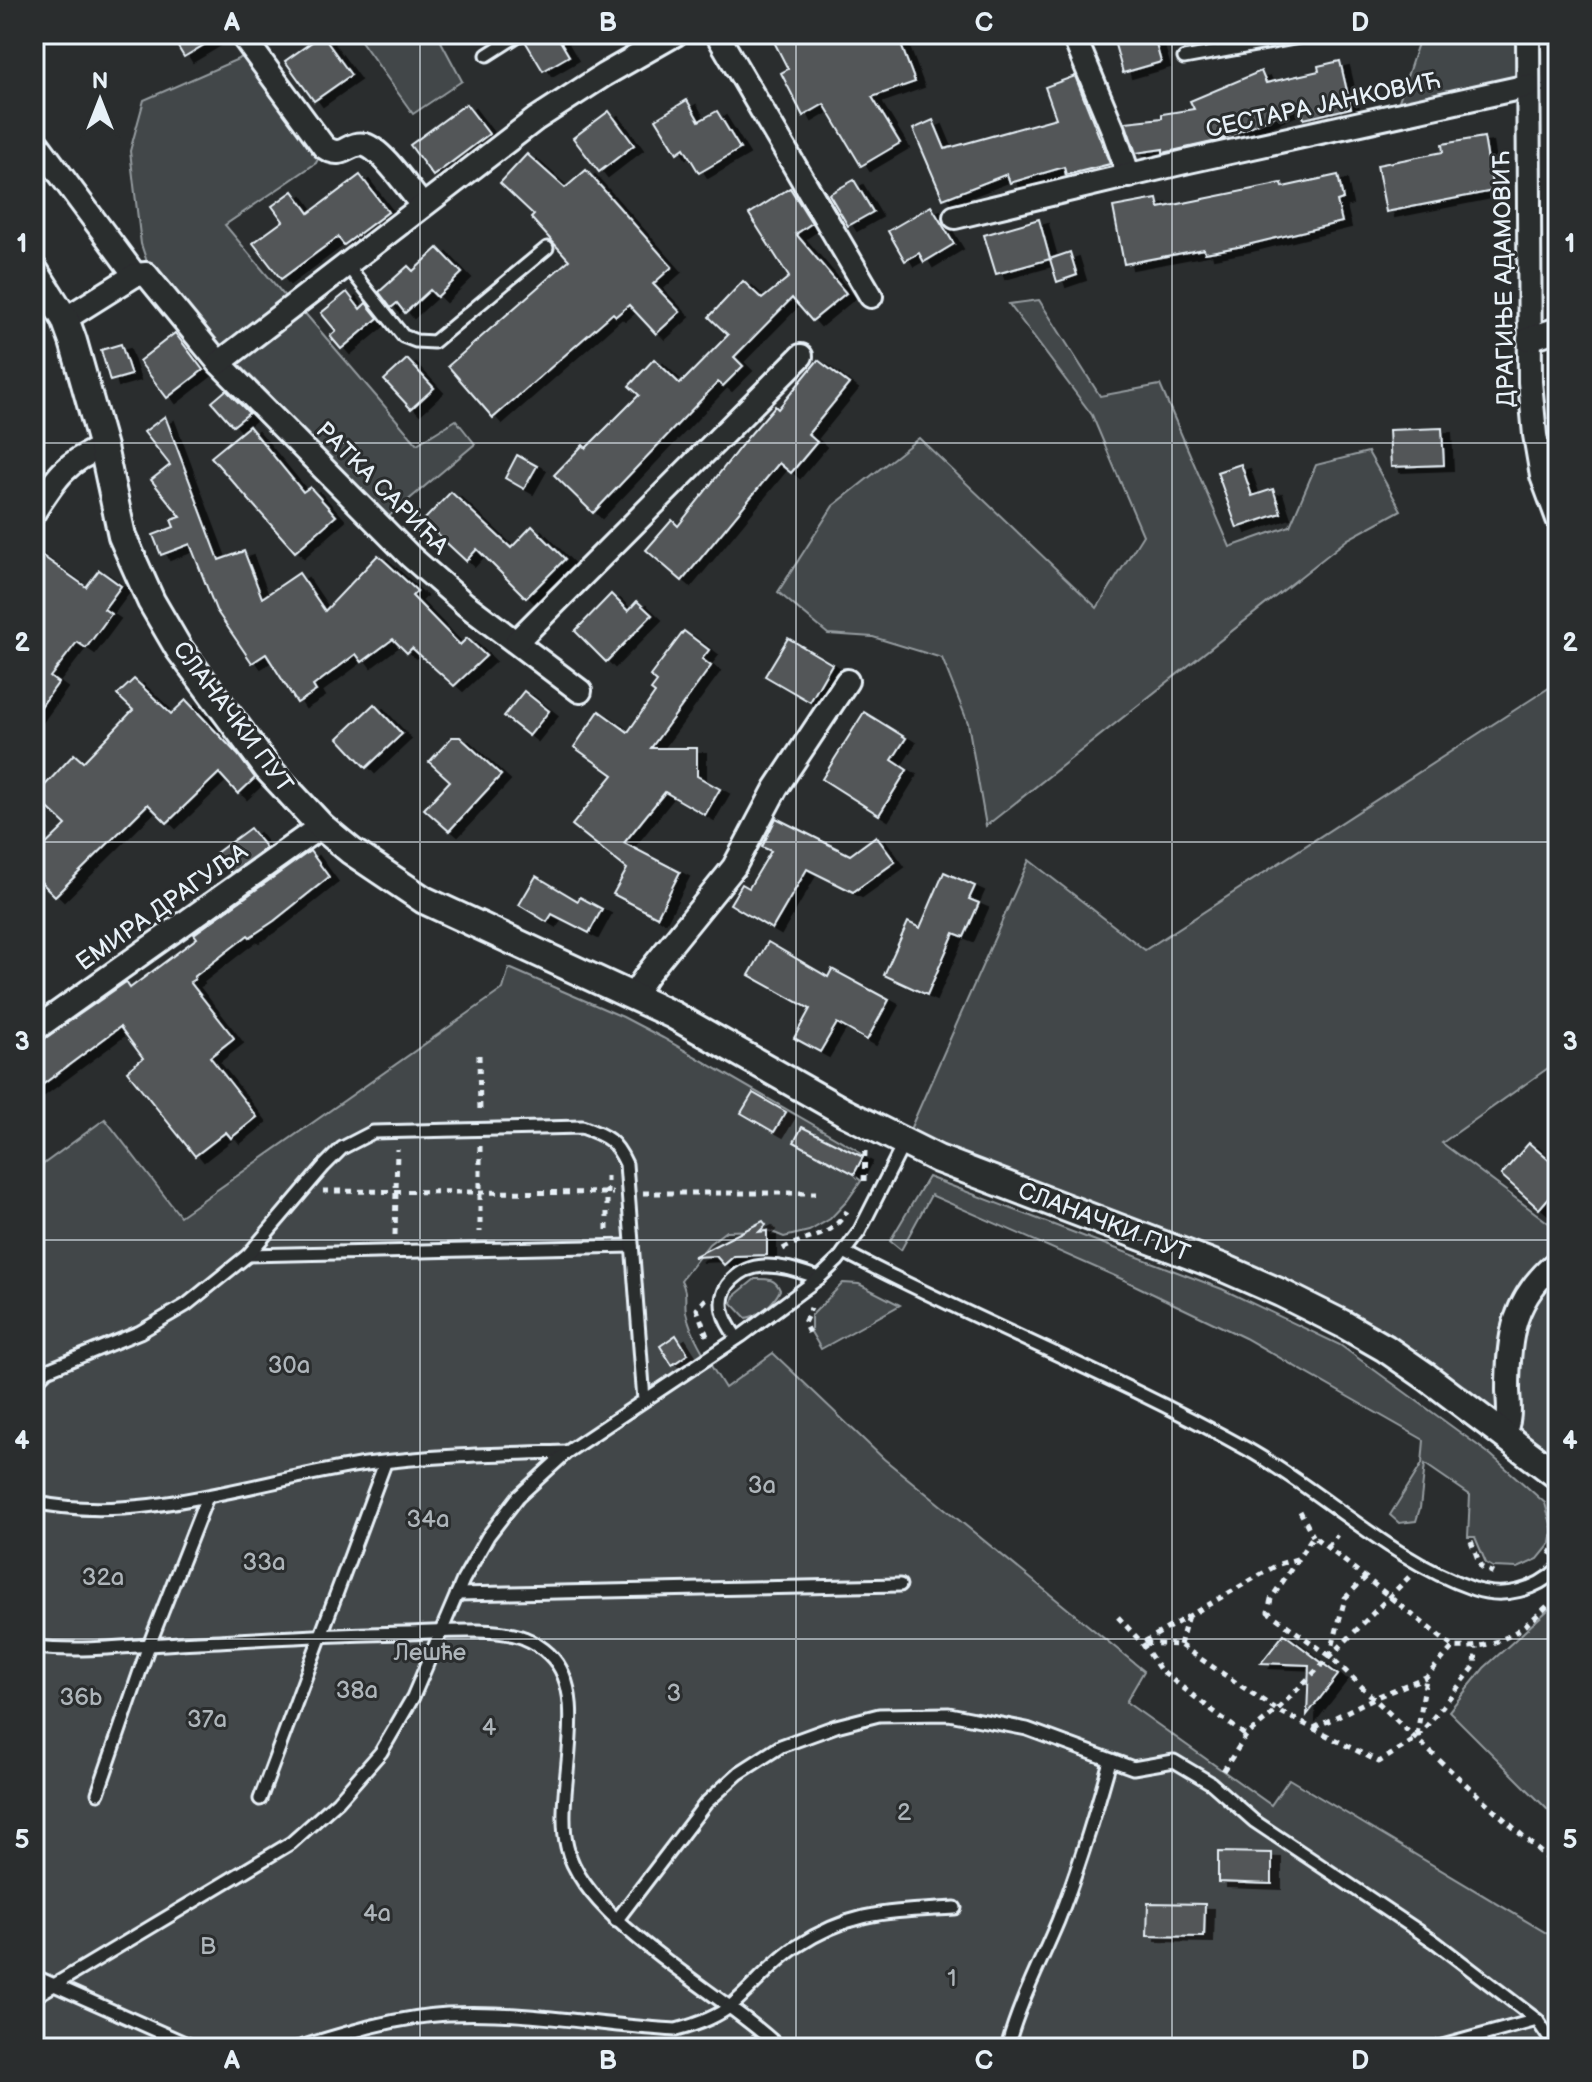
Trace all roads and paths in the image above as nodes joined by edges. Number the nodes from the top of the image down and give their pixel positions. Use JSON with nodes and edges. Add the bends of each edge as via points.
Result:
{"nodes":[{"id":1,"x":241,"y":34,"type":"edge"},
{"id":2,"x":520,"y":34,"type":"edge"},
{"id":3,"x":676,"y":34,"type":"edge"},
{"id":4,"x":717,"y":34,"type":"edge"},
{"id":5,"x":1073,"y":34,"type":"edge"},
{"id":6,"x":1316,"y":34,"type":"edge"},
{"id":7,"x":1528,"y":34,"type":"edge"},
{"id":8,"x":487,"y":55,"type":"dead end"},
{"id":9,"x":1184,"y":58,"type":"dead end"},
{"id":10,"x":1528,"y":86,"type":"junction"},
{"id":11,"x":34,"y":139,"type":"edge"},
{"id":12,"x":1129,"y":176,"type":"junction"},
{"id":13,"x":422,"y":205,"type":"junction"},
{"id":14,"x":955,"y":217,"type":"dead end"},
{"id":15,"x":547,"y":248,"type":"dead end"},
{"id":16,"x":346,"y":264,"type":"junction"},
{"id":17,"x":34,"y":270,"type":"edge"},
{"id":18,"x":135,"y":275,"type":"junction"},
{"id":19,"x":871,"y":296,"type":"dead end"},
{"id":20,"x":65,"y":319,"type":"junction"},
{"id":21,"x":1558,"y":329,"type":"edge"},
{"id":22,"x":1529,"y":339,"type":"junction"},
{"id":23,"x":801,"y":356,"type":"dead end"},
{"id":24,"x":219,"y":363,"type":"junction"},
{"id":25,"x":103,"y":447,"type":"junction"},
{"id":26,"x":34,"y":512,"type":"edge"},
{"id":27,"x":1558,"y":519,"type":"edge"},
{"id":28,"x":517,"y":641,"type":"junction"},
{"id":29,"x":847,"y":681,"type":"dead end"},
{"id":30,"x":580,"y":691,"type":"dead end"},
{"id":31,"x":321,"y":826,"type":"junction"},
{"id":32,"x":633,"y":995,"type":"junction"},
{"id":33,"x":34,"y":1030,"type":"edge"},
{"id":34,"x":479,"y":1055,"type":"dead end"},
{"id":35,"x":480,"y":1129,"type":"junction"},
{"id":36,"x":397,"y":1132,"type":"junction"},
{"id":37,"x":904,"y":1143,"type":"junction"},
{"id":38,"x":607,"y":1162,"type":"dead end"},
{"id":39,"x":302,"y":1191,"type":"junction"},
{"id":40,"x":396,"y":1191,"type":"junction"},
{"id":41,"x":480,"y":1192,"type":"junction"},
{"id":42,"x":607,"y":1193,"type":"junction"},
{"id":43,"x":628,"y":1193,"type":"junction"},
{"id":44,"x":816,"y":1193,"type":"dead end"},
{"id":45,"x":632,"y":1246,"type":"junction"},
{"id":46,"x":607,"y":1247,"type":"junction"},
{"id":47,"x":480,"y":1249,"type":"junction"},
{"id":48,"x":394,"y":1252,"type":"junction"},
{"id":49,"x":844,"y":1252,"type":"junction"},
{"id":50,"x":248,"y":1255,"type":"junction"},
{"id":51,"x":1558,"y":1261,"type":"edge"},
{"id":52,"x":819,"y":1278,"type":"junction"},
{"id":53,"x":814,"y":1304,"type":"dead end"},
{"id":54,"x":809,"y":1333,"type":"dead end"},
{"id":55,"x":737,"y":1338,"type":"junction"},
{"id":56,"x":34,"y":1383,"type":"edge"},
{"id":57,"x":644,"y":1400,"type":"junction"},
{"id":58,"x":1503,"y":1434,"type":"junction"},
{"id":59,"x":567,"y":1452,"type":"junction"},
{"id":60,"x":385,"y":1463,"type":"junction"},
{"id":61,"x":1554,"y":1488,"type":"edge"},
{"id":62,"x":207,"y":1497,"type":"junction"},
{"id":63,"x":34,"y":1502,"type":"edge"},
{"id":64,"x":1300,"y":1511,"type":"dead end"},
{"id":65,"x":1337,"y":1535,"type":"dead end"},
{"id":66,"x":1313,"y":1536,"type":"junction"},
{"id":67,"x":1471,"y":1541,"type":"dead end"},
{"id":68,"x":1327,"y":1547,"type":"junction"},
{"id":69,"x":1297,"y":1559,"type":"junction"},
{"id":70,"x":1545,"y":1560,"type":"dead end"},
{"id":71,"x":1421,"y":1564,"type":"junction"},
{"id":72,"x":1558,"y":1569,"type":"edge"},
{"id":73,"x":1501,"y":1574,"type":"dead end"},
{"id":74,"x":1366,"y":1577,"type":"junction"},
{"id":75,"x":900,"y":1585,"type":"dead end"},
{"id":76,"x":457,"y":1594,"type":"junction"},
{"id":77,"x":1391,"y":1596,"type":"junction"},
{"id":78,"x":1558,"y":1596,"type":"edge"},
{"id":79,"x":1188,"y":1615,"type":"junction"},
{"id":80,"x":1118,"y":1617,"type":"dead end"},
{"id":81,"x":440,"y":1632,"type":"junction"},
{"id":82,"x":322,"y":1635,"type":"junction"},
{"id":83,"x":1142,"y":1643,"type":"junction"},
{"id":84,"x":149,"y":1645,"type":"junction"},
{"id":85,"x":1180,"y":1645,"type":"junction"},
{"id":86,"x":34,"y":1647,"type":"edge"},
{"id":87,"x":1453,"y":1647,"type":"junction"},
{"id":88,"x":1476,"y":1648,"type":"junction"},
{"id":89,"x":1330,"y":1656,"type":"junction"},
{"id":90,"x":1426,"y":1677,"type":"junction"},
{"id":91,"x":1374,"y":1698,"type":"junction"},
{"id":92,"x":1277,"y":1710,"type":"junction"},
{"id":93,"x":1313,"y":1728,"type":"junction"},
{"id":94,"x":1246,"y":1736,"type":"junction"},
{"id":95,"x":1416,"y":1739,"type":"junction"},
{"id":96,"x":1110,"y":1761,"type":"junction"},
{"id":97,"x":1214,"y":1785,"type":"junction"},
{"id":98,"x":98,"y":1793,"type":"dead end"},
{"id":99,"x":260,"y":1799,"type":"dead end"},
{"id":100,"x":1558,"y":1868,"type":"edge"},
{"id":101,"x":955,"y":1908,"type":"dead end"},
{"id":102,"x":616,"y":1921,"type":"junction"},
{"id":103,"x":34,"y":1976,"type":"edge"},
{"id":104,"x":54,"y":1985,"type":"junction"},
{"id":105,"x":34,"y":1997,"type":"edge"},
{"id":106,"x":730,"y":2007,"type":"junction"},
{"id":107,"x":1537,"y":2020,"type":"junction"},
{"id":108,"x":189,"y":2046,"type":"edge"},
{"id":109,"x":297,"y":2048,"type":"edge"},
{"id":110,"x":780,"y":2048,"type":"edge"},
{"id":111,"x":1007,"y":2048,"type":"edge"},
{"id":112,"x":1435,"y":2048,"type":"edge"},
{"id":113,"x":1556,"y":2048,"type":"edge"}],
"edges":[{"from":1,"to":13,"type":"street","via":[[324,147],[332,153],[367,146]]},
{"from":2,"to":8,"type":"lane"},
{"from":3,"to":13,"type":"street","via":[[536,119]]},
{"from":4,"to":19,"type":"street"},
{"from":5,"to":12,"type":"street"},
{"from":6,"to":9,"type":"lane"},
{"from":7,"to":10,"type":"street","name":"ДРАГИЊЕ АДАМОВИЋ"},
{"from":10,"to":12,"type":"street","name":"СЕСТАРА ЈАНКОВИЋ"},
{"from":10,"to":22,"type":"street","name":"ДРАГИЊЕ АДАМОВИЋ"},
{"from":11,"to":18,"type":"street","name":"РАТКА САРИЋА"},
{"from":12,"to":14,"type":"street","name":"СЕСТАРА ЈАНКОВИЋ"},
{"from":13,"to":16,"type":"street"},
{"from":15,"to":16,"type":"lane","via":[[434,342],[403,336]]},
{"from":16,"to":24,"type":"street"},
{"from":17,"to":20,"type":"street","name":"СЛАНАЧКИ ПУТ"},
{"from":18,"to":20,"type":"street"},
{"from":18,"to":24,"type":"street","name":"РАТКА САРИЋА","via":[[153,280]]},
{"from":20,"to":25,"type":"street","name":"СЛАНАЧКИ ПУТ"},
{"from":21,"to":22,"type":"street"},
{"from":22,"to":27,"type":"street","name":"ДРАГИЊЕ АДАМОВИЋ","via":[[1535,435],[1542,476]]},
{"from":23,"to":28,"type":"street"},
{"from":24,"to":28,"type":"street","name":"РАТКА САРИЋА","via":[[411,557]]},
{"from":25,"to":26,"type":"street","via":[[64,468]]},
{"from":25,"to":31,"type":"street","name":"СЛАНАЧКИ ПУТ","via":[[122,536],[151,601],[221,708]]},
{"from":28,"to":30,"type":"street","name":"РАТКА САРИЋА"},
{"from":29,"to":32,"type":"street","via":[[776,788],[734,867]]},
{"from":31,"to":32,"type":"street","name":"СЛАНАЧКИ ПУТ","via":[[424,900]]},
{"from":31,"to":33,"type":"street","name":"ЕМИРА ДРАГУЉА"},
{"from":32,"to":37,"type":"street","name":"СЛАНАЧКИ ПУТ"},
{"from":34,"to":35,"type":"path"},
{"from":35,"to":36,"type":"lane"},
{"from":35,"to":41,"type":"path"},
{"from":35,"to":43,"type":"lane","via":[[582,1127],[600,1133],[617,1144],[626,1164]]},
{"from":36,"to":39,"type":"lane","via":[[373,1132],[342,1148]]},
{"from":36,"to":40,"type":"path"},
{"from":37,"to":49,"type":"lane"},
{"from":37,"to":58,"type":"street","name":"СЛАНАЧКИ ПУТ","via":[[1281,1293],[1385,1348]]},
{"from":38,"to":42,"type":"path"},
{"from":39,"to":40,"type":"path"},
{"from":39,"to":50,"type":"lane"},
{"from":40,"to":41,"type":"path"},
{"from":40,"to":48,"type":"path"},
{"from":41,"to":42,"type":"path"},
{"from":41,"to":47,"type":"path"},
{"from":42,"to":43,"type":"path"},
{"from":42,"to":46,"type":"path"},
{"from":43,"to":44,"type":"path"},
{"from":43,"to":45,"type":"lane"},
{"from":45,"to":46,"type":"lane"},
{"from":45,"to":57,"type":"lane"},
{"from":46,"to":47,"type":"lane"},
{"from":47,"to":48,"type":"lane"},
{"from":48,"to":50,"type":"lane"},
{"from":49,"to":52,"type":"lane"},
{"from":49,"to":71,"type":"lane","via":[[1232,1441]]},
{"from":50,"to":56,"type":"lane","via":[[186,1305],[140,1332],[47,1370]]},
{"from":51,"to":58,"type":"street","via":[[1528,1291],[1515,1317],[1508,1357],[1509,1423]]},
{"from":52,"to":55,"type":"lane"},
{"from":52,"to":55,"type":"lane","via":[[788,1268],[742,1271],[726,1286],[721,1307]]},
{"from":53,"to":54,"type":"path","via":[[805,1317]]},
{"from":55,"to":57,"type":"lane"},
{"from":57,"to":59,"type":"lane"},
{"from":58,"to":61,"type":"street","name":"СЛАНАЧКИ ПУТ"},
{"from":59,"to":60,"type":"lane"},
{"from":59,"to":76,"type":"lane","via":[[518,1497]]},
{"from":60,"to":62,"type":"lane"},
{"from":60,"to":82,"type":"lane"},
{"from":61,"to":70,"type":"path","via":[[1558,1533]]},
{"from":62,"to":63,"type":"lane","via":[[96,1508]]},
{"from":62,"to":84,"type":"lane"},
{"from":64,"to":66,"type":"path"},
{"from":65,"to":68,"type":"path"},
{"from":66,"to":68,"type":"path"},
{"from":66,"to":69,"type":"path"},
{"from":67,"to":73,"type":"path","via":[[1481,1567]]},
{"from":68,"to":74,"type":"path"},
{"from":69,"to":79,"type":"path"},
{"from":69,"to":89,"type":"path","via":[[1268,1612]]},
{"from":71,"to":72,"type":"lane","via":[[1476,1590],[1501,1593],[1530,1588]]},
{"from":71,"to":77,"type":"path"},
{"from":74,"to":77,"type":"path"},
{"from":74,"to":89,"type":"path","via":[[1345,1598]]},
{"from":75,"to":76,"type":"lane"},
{"from":76,"to":81,"type":"lane"},
{"from":77,"to":87,"type":"path"},
{"from":77,"to":89,"type":"path"},
{"from":78,"to":88,"type":"path","via":[[1502,1641]]},
{"from":79,"to":83,"type":"path"},
{"from":79,"to":85,"type":"path"},
{"from":80,"to":83,"type":"path"},
{"from":81,"to":82,"type":"lane"},
{"from":81,"to":102,"type":"lane","via":[[523,1637],[560,1667],[572,1707],[563,1799],[567,1851],[585,1884]]},
{"from":81,"to":104,"type":"lane","via":[[413,1697],[381,1752],[338,1801],[291,1843]]},
{"from":82,"to":84,"type":"lane"},
{"from":82,"to":99,"type":"lane"},
{"from":83,"to":85,"type":"path"},
{"from":83,"to":94,"type":"path","via":[[1161,1671]]},
{"from":84,"to":86,"type":"lane"},
{"from":84,"to":98,"type":"lane"},
{"from":85,"to":92,"type":"path"},
{"from":87,"to":88,"type":"path"},
{"from":87,"to":90,"type":"path"},
{"from":88,"to":95,"type":"path","via":[[1475,1666]]},
{"from":89,"to":91,"type":"path"},
{"from":89,"to":92,"type":"path"},
{"from":90,"to":91,"type":"path"},
{"from":90,"to":95,"type":"path"},
{"from":91,"to":93,"type":"path"},
{"from":91,"to":95,"type":"path"},
{"from":92,"to":93,"type":"path"},
{"from":92,"to":94,"type":"path"},
{"from":93,"to":95,"type":"path","via":[[1379,1762]]},
{"from":94,"to":97,"type":"path"},
{"from":95,"to":100,"type":"path"},
{"from":96,"to":97,"type":"lane","via":[[1133,1768],[1174,1761]]},
{"from":96,"to":102,"type":"lane","via":[[1027,1729],[949,1714],[879,1715],[836,1726],[781,1746],[739,1773],[697,1815]]},
{"from":96,"to":111,"type":"lane","via":[[1088,1840],[1022,1998]]},
{"from":97,"to":107,"type":"lane","via":[[1254,1821],[1435,1942]]},
{"from":101,"to":106,"type":"lane","via":[[870,1913],[832,1926],[794,1948]]},
{"from":102,"to":106,"type":"lane"},
{"from":103,"to":104,"type":"lane"},
{"from":104,"to":105,"type":"lane"},
{"from":104,"to":108,"type":"lane"},
{"from":106,"to":109,"type":"lane","via":[[676,2030],[444,2014]]},
{"from":106,"to":110,"type":"lane"},
{"from":107,"to":112,"type":"lane"},
{"from":107,"to":113,"type":"lane"}]}
